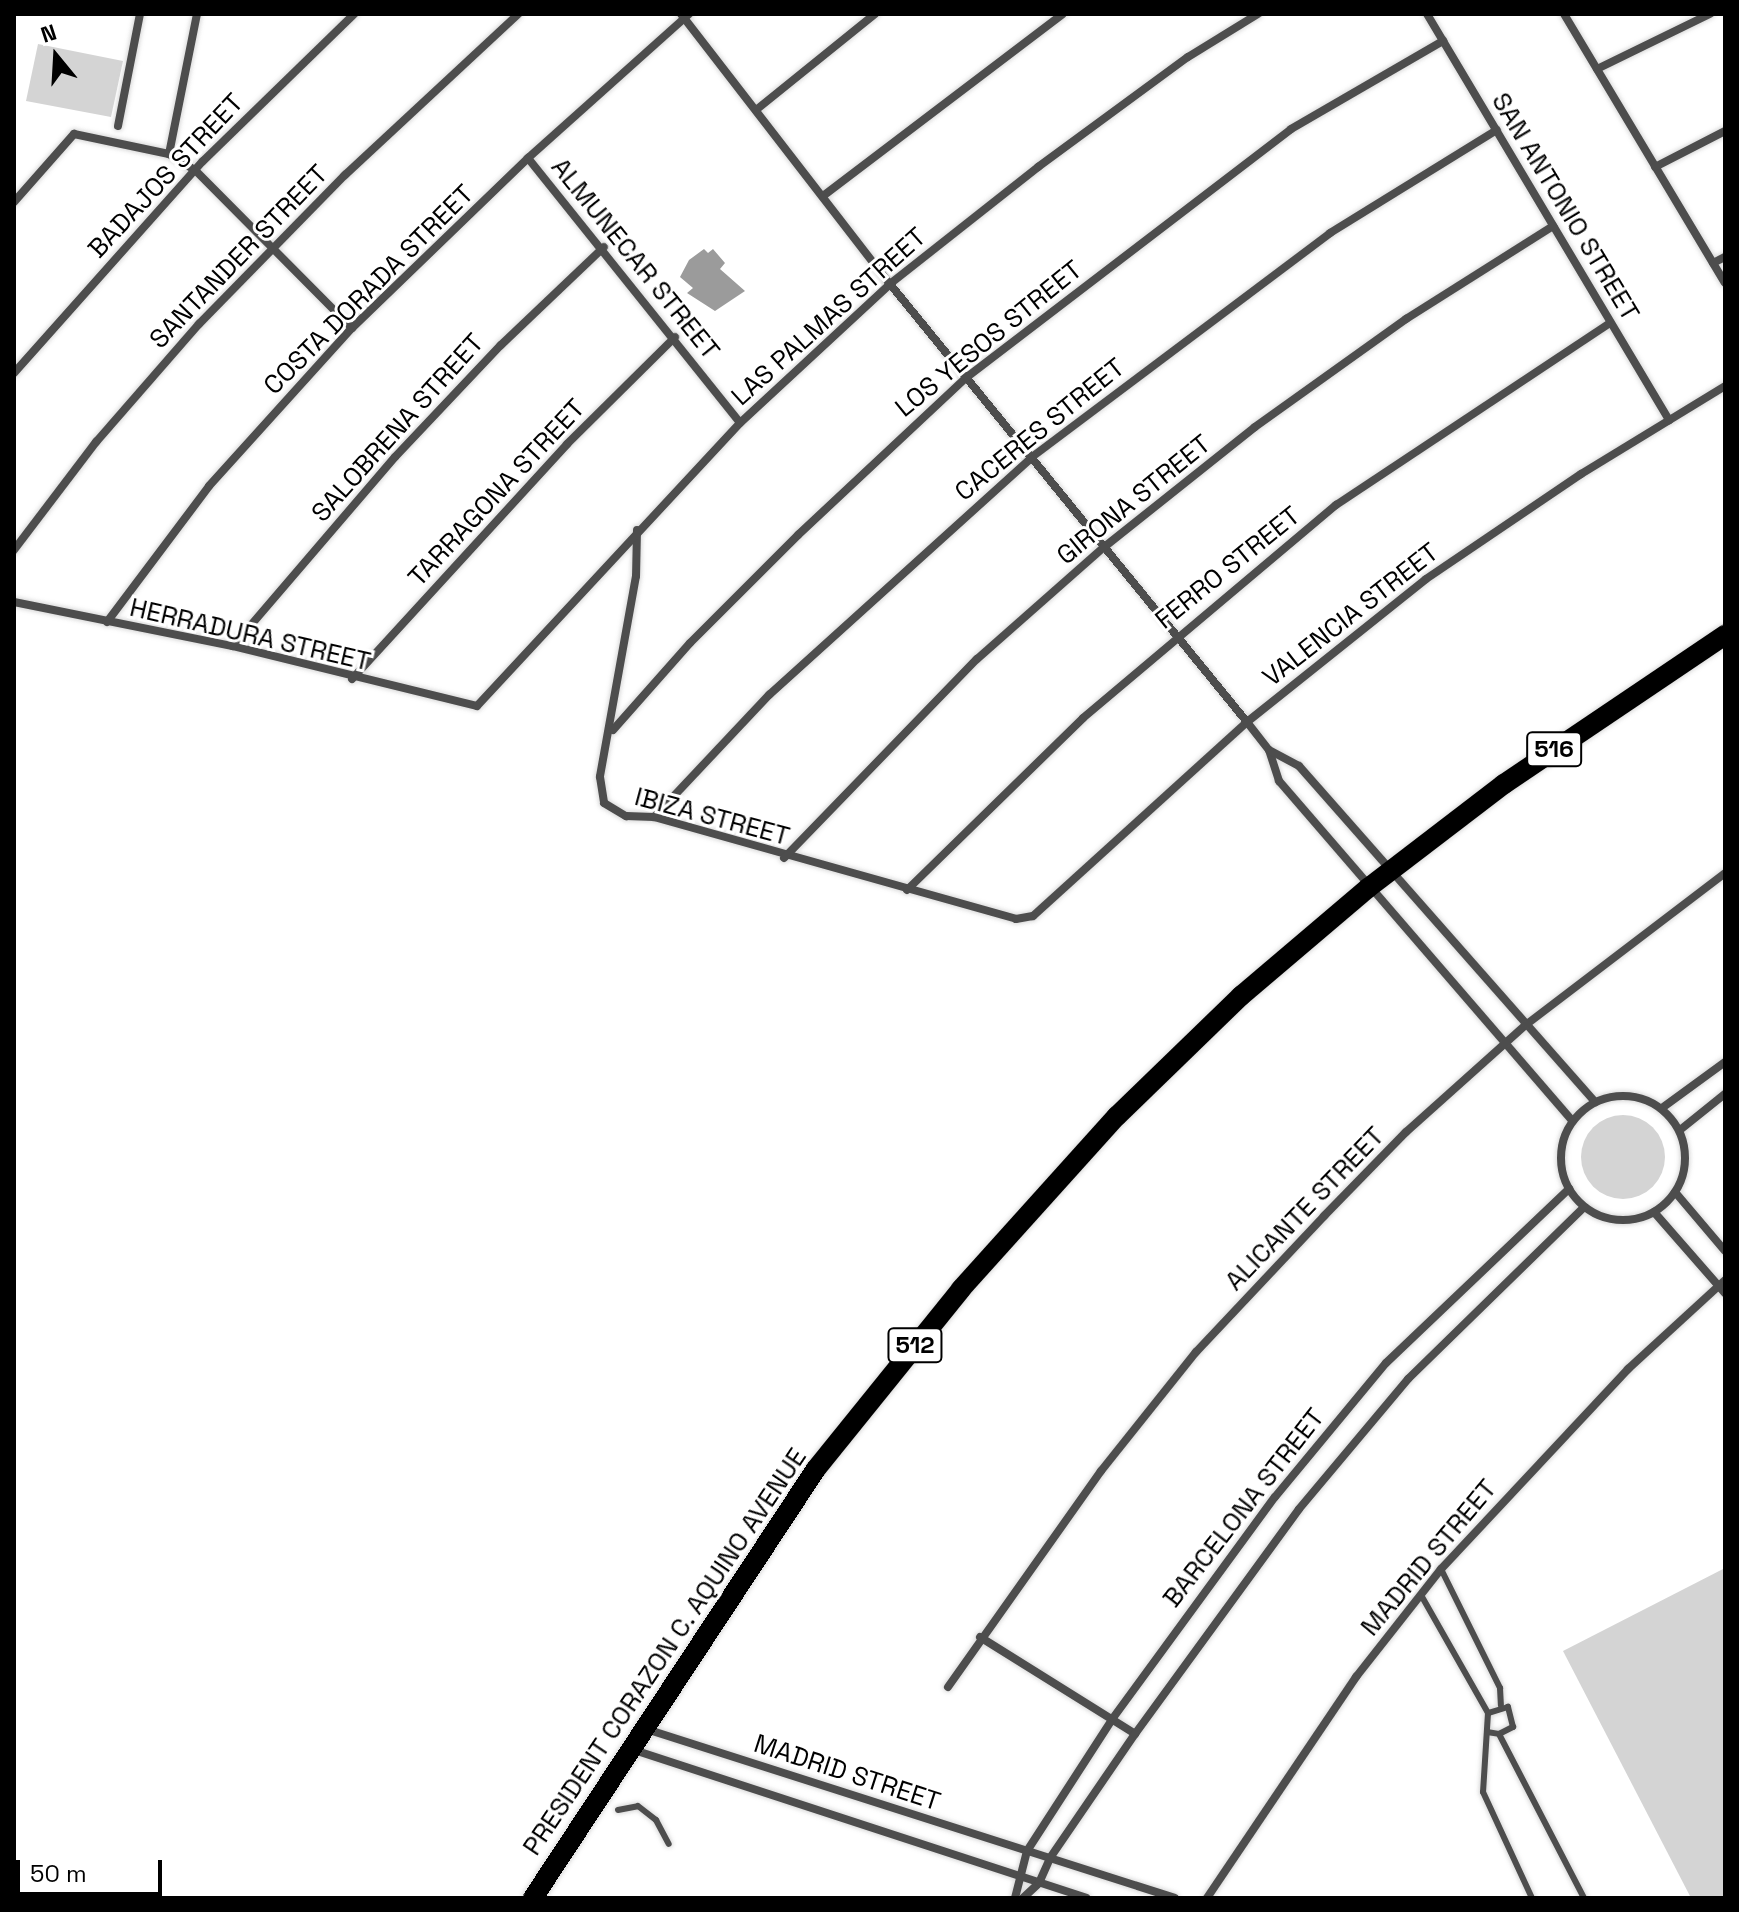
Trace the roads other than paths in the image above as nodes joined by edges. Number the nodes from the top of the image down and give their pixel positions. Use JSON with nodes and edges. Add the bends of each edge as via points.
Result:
{"nodes":[{"id":1,"x":140,"y":14,"type":"edge"},
{"id":2,"x":197,"y":14,"type":"edge"},
{"id":3,"x":354,"y":14,"type":"edge"},
{"id":4,"x":518,"y":14,"type":"edge"},
{"id":5,"x":875,"y":14,"type":"edge"},
{"id":6,"x":1063,"y":14,"type":"edge"},
{"id":7,"x":1258,"y":14,"type":"edge"},
{"id":8,"x":1427,"y":14,"type":"edge"},
{"id":9,"x":1564,"y":14,"type":"edge"},
{"id":10,"x":1710,"y":14,"type":"edge"},
{"id":11,"x":685,"y":15,"type":"edge"},
{"id":12,"x":1443,"y":41,"type":"junction"},
{"id":13,"x":1597,"y":69,"type":"junction"},
{"id":14,"x":756,"y":110,"type":"junction"},
{"id":15,"x":118,"y":126,"type":"dead end"},
{"id":16,"x":1497,"y":130,"type":"junction"},
{"id":17,"x":1725,"y":131,"type":"edge"},
{"id":18,"x":169,"y":154,"type":"junction"},
{"id":19,"x":528,"y":158,"type":"junction"},
{"id":20,"x":1655,"y":167,"type":"junction"},
{"id":21,"x":195,"y":170,"type":"junction"},
{"id":22,"x":823,"y":196,"type":"junction"},
{"id":23,"x":14,"y":202,"type":"edge"},
{"id":24,"x":1553,"y":226,"type":"junction"},
{"id":25,"x":604,"y":247,"type":"junction"},
{"id":26,"x":272,"y":249,"type":"junction"},
{"id":27,"x":1725,"y":257,"type":"edge"},
{"id":28,"x":1713,"y":263,"type":"junction"},
{"id":29,"x":1725,"y":283,"type":"edge"},
{"id":30,"x":890,"y":284,"type":"junction"},
{"id":31,"x":1610,"y":323,"type":"junction"},
{"id":32,"x":352,"y":328,"type":"junction"},
{"id":33,"x":675,"y":337,"type":"junction"},
{"id":34,"x":14,"y":373,"type":"edge"},
{"id":35,"x":967,"y":377,"type":"junction"},
{"id":36,"x":1725,"y":386,"type":"edge"},
{"id":37,"x":1669,"y":420,"type":"junction"},
{"id":38,"x":740,"y":423,"type":"junction"},
{"id":39,"x":1032,"y":457,"type":"junction"},
{"id":40,"x":637,"y":530,"type":"junction"},
{"id":41,"x":1103,"y":548,"type":"junction"},
{"id":42,"x":14,"y":550,"type":"edge"},
{"id":43,"x":14,"y":602,"type":"edge"},
{"id":44,"x":107,"y":622,"type":"junction"},
{"id":45,"x":1725,"y":635,"type":"edge"},
{"id":46,"x":1175,"y":637,"type":"junction"},
{"id":47,"x":233,"y":646,"type":"junction"},
{"id":48,"x":352,"y":679,"type":"junction"},
{"id":49,"x":477,"y":706,"type":"joint"},
{"id":50,"x":1247,"y":722,"type":"junction"},
{"id":51,"x":612,"y":731,"type":"junction"},
{"id":52,"x":1269,"y":750,"type":"junction"},
{"id":53,"x":654,"y":817,"type":"junction"},
{"id":54,"x":784,"y":858,"type":"junction"},
{"id":55,"x":1390,"y":872,"type":"junction"},
{"id":56,"x":1725,"y":873,"type":"edge"},
{"id":57,"x":1368,"y":888,"type":"junction"},
{"id":58,"x":907,"y":890,"type":"junction"},
{"id":59,"x":1033,"y":916,"type":"joint"},
{"id":60,"x":1527,"y":1024,"type":"junction"},
{"id":61,"x":1505,"y":1043,"type":"junction"},
{"id":62,"x":1725,"y":1062,"type":"edge"},
{"id":63,"x":1725,"y":1094,"type":"edge"},
{"id":64,"x":1595,"y":1102,"type":"junction"},
{"id":65,"x":1662,"y":1108,"type":"junction"},
{"id":66,"x":1572,"y":1121,"type":"junction"},
{"id":67,"x":1680,"y":1130,"type":"junction"},
{"id":68,"x":1569,"y":1189,"type":"junction"},
{"id":69,"x":1675,"y":1192,"type":"junction"},
{"id":70,"x":1584,"y":1207,"type":"junction"},
{"id":71,"x":1654,"y":1212,"type":"junction"},
{"id":72,"x":1725,"y":1251,"type":"edge"},
{"id":73,"x":1723,"y":1286,"type":"edge"},
{"id":74,"x":1441,"y":1569,"type":"junction"},
{"id":75,"x":1421,"y":1595,"type":"junction"},
{"id":76,"x":980,"y":1637,"type":"junction"},
{"id":77,"x":948,"y":1687,"type":"dead end"},
{"id":78,"x":1501,"y":1705,"type":"junction"},
{"id":79,"x":1488,"y":1713,"type":"junction"},
{"id":80,"x":1113,"y":1718,"type":"junction"},
{"id":81,"x":644,"y":1729,"type":"junction"},
{"id":82,"x":1487,"y":1732,"type":"junction"},
{"id":83,"x":1135,"y":1734,"type":"junction"},
{"id":84,"x":1499,"y":1734,"type":"junction"},
{"id":85,"x":631,"y":1749,"type":"junction"},
{"id":86,"x":618,"y":1810,"type":"dead end"},
{"id":87,"x":669,"y":1844,"type":"dead end"},
{"id":88,"x":1027,"y":1851,"type":"junction"},
{"id":89,"x":1050,"y":1858,"type":"junction"},
{"id":90,"x":1017,"y":1876,"type":"junction"},
{"id":91,"x":1039,"y":1883,"type":"junction"},
{"id":92,"x":533,"y":1898,"type":"edge"},
{"id":93,"x":1015,"y":1898,"type":"edge"},
{"id":94,"x":1023,"y":1898,"type":"edge"},
{"id":95,"x":1086,"y":1898,"type":"edge"},
{"id":96,"x":1175,"y":1898,"type":"edge"},
{"id":97,"x":1207,"y":1898,"type":"edge"},
{"id":98,"x":1532,"y":1898,"type":"edge"},
{"id":99,"x":1584,"y":1898,"type":"edge"}],
"edges":[{"from":1,"to":15,"type":"street"},
{"from":2,"to":18,"type":"street"},
{"from":3,"to":21,"type":"street","name":"BADAJOS STREET"},
{"from":4,"to":26,"type":"street","name":"SANTANDER STREET"},
{"from":5,"to":14,"type":"street"},
{"from":6,"to":22,"type":"street"},
{"from":7,"to":30,"type":"street","name":"LAS PALMAS STREET","via":[[1188,57],[1038,167]]},
{"from":8,"to":12,"type":"street","name":"SAN ANTONIO STREET"},
{"from":9,"to":13,"type":"street"},
{"from":10,"to":13,"type":"street"},
{"from":11,"to":14,"type":"street"},
{"from":11,"to":19,"type":"street","name":"COSTA DORADA STREET"},
{"from":12,"to":16,"type":"street","name":"SAN ANTONIO STREET"},
{"from":12,"to":35,"type":"street","name":"LOS YESOS STREET","via":[[1291,129]]},
{"from":13,"to":20,"type":"street"},
{"from":14,"to":22,"type":"street"},
{"from":16,"to":24,"type":"street","name":"SAN ANTONIO STREET"},
{"from":16,"to":39,"type":"street","name":"CACERES STREET","via":[[1330,233]]},
{"from":17,"to":20,"type":"street"},
{"from":18,"to":21,"type":"street"},
{"from":18,"to":23,"type":"street","via":[[74,134]]},
{"from":19,"to":25,"type":"street","name":"ALMUNECAR STREET"},
{"from":19,"to":32,"type":"street","name":"COSTA DORADA STREET"},
{"from":20,"to":28,"type":"street"},
{"from":21,"to":26,"type":"street"},
{"from":21,"to":34,"type":"street","name":"BADAJOS STREET"},
{"from":22,"to":30,"type":"street"},
{"from":24,"to":31,"type":"street","name":"SAN ANTONIO STREET"},
{"from":24,"to":41,"type":"street","name":"GIRONA STREET","via":[[1368,346]]},
{"from":25,"to":33,"type":"street","name":"ALMUNECAR STREET"},
{"from":25,"to":47,"type":"street","name":"SALOBRENA STREET","via":[[405,446]]},
{"from":26,"to":32,"type":"street"},
{"from":26,"to":42,"type":"street","name":"SANTANDER STREET","via":[[117,419]]},
{"from":27,"to":28,"type":"street"},
{"from":28,"to":29,"type":"street"},
{"from":30,"to":35,"type":"street"},
{"from":30,"to":38,"type":"street","name":"LAS PALMAS STREET"},
{"from":31,"to":37,"type":"street","name":"SAN ANTONIO STREET"},
{"from":31,"to":46,"type":"street","name":"FERRO STREET","via":[[1336,505]]},
{"from":32,"to":44,"type":"street","name":"COSTA DORADA STREET","via":[[209,486]]},
{"from":33,"to":38,"type":"street","name":"ALMUNECAR STREET"},
{"from":33,"to":48,"type":"street","name":"TARRAGONA STREET","via":[[557,455]]},
{"from":35,"to":39,"type":"street"},
{"from":35,"to":51,"type":"street","name":"LOS YESOS STREET","via":[[798,535]]},
{"from":36,"to":37,"type":"street","name":"VALENCIA STREET"},
{"from":37,"to":50,"type":"street","name":"VALENCIA STREET","via":[[1426,579]]},
{"from":38,"to":40,"type":"street","name":"LAS PALMAS STREET"},
{"from":39,"to":41,"type":"street"},
{"from":39,"to":53,"type":"street","name":"CACERES STREET","via":[[769,695]]},
{"from":40,"to":49,"type":"street","name":"LAS PALMAS STREET"},
{"from":40,"to":51,"type":"street","name":"IBIZA STREET","via":[[636,576]]},
{"from":41,"to":46,"type":"street"},
{"from":41,"to":54,"type":"street","name":"GIRONA STREET","via":[[977,659]]},
{"from":43,"to":44,"type":"street","name":"HERRADURA STREET"},
{"from":44,"to":47,"type":"street","name":"HERRADURA STREET"},
{"from":45,"to":55,"type":"main road","name":"PRESIDENT CORAZON C. AQUINO AVENUE","number":"516","via":[[1516,775]]},
{"from":46,"to":50,"type":"street"},
{"from":46,"to":58,"type":"street","name":"FERRO STREET","via":[[1083,718]]},
{"from":47,"to":48,"type":"street","name":"HERRADURA STREET"},
{"from":48,"to":49,"type":"street","name":"HERRADURA STREET"},
{"from":50,"to":52,"type":"street"},
{"from":50,"to":59,"type":"street","name":"VALENCIA STREET"},
{"from":51,"to":53,"type":"street","name":"IBIZA STREET","via":[[600,777],[601,798],[626,816]]},
{"from":52,"to":55,"type":"street","via":[[1299,766]]},
{"from":52,"to":57,"type":"street","via":[[1279,781]]},
{"from":53,"to":54,"type":"street","name":"IBIZA STREET"},
{"from":54,"to":58,"type":"street","name":"IBIZA STREET"},
{"from":55,"to":57,"type":"main road","name":"PRESIDENT CORAZON C. AQUINO AVENUE","number":"512"},
{"from":55,"to":60,"type":"street"},
{"from":56,"to":60,"type":"street","name":"ALICANTE STREET"},
{"from":57,"to":61,"type":"street"},
{"from":57,"to":81,"type":"main road","name":"PRESIDENT CORAZON C. AQUINO AVENUE","number":"512","via":[[1241,996],[1117,1116],[961,1289],[816,1469]]},
{"from":58,"to":59,"type":"street","name":"IBIZA STREET","via":[[1016,919]]},
{"from":60,"to":61,"type":"street","name":"ALICANTE STREET"},
{"from":60,"to":64,"type":"street"},
{"from":61,"to":66,"type":"street"},
{"from":61,"to":76,"type":"street","name":"ALICANTE STREET","via":[[1406,1132],[1196,1352]]},
{"from":62,"to":65,"type":"street"},
{"from":63,"to":67,"type":"street"},
{"from":64,"to":65,"type":"street","via":[[1629,1095]]},
{"from":64,"to":66,"type":"street"},
{"from":65,"to":67,"type":"street"},
{"from":66,"to":68,"type":"street","via":[[1560,1161]]},
{"from":67,"to":69,"type":"street","via":[[1686,1162]]},
{"from":68,"to":70,"type":"street"},
{"from":68,"to":80,"type":"street","name":"BARCELONA STREET","via":[[1386,1363],[1266,1509]]},
{"from":69,"to":71,"type":"street"},
{"from":69,"to":72,"type":"street"},
{"from":70,"to":71,"type":"street","via":[[1611,1219]]},
{"from":70,"to":83,"type":"street","name":"BARCELONA STREET","via":[[1408,1379],[1299,1509]]},
{"from":71,"to":73,"type":"street"},
{"from":73,"to":74,"type":"street","name":"MADRID STREET","via":[[1628,1369]]},
{"from":74,"to":75,"type":"street","name":"MADRID STREET"},
{"from":74,"to":78,"type":"lane","via":[[1500,1688]]},
{"from":75,"to":79,"type":"lane"},
{"from":75,"to":97,"type":"street","name":"MADRID STREET","via":[[1356,1677]]},
{"from":76,"to":77,"type":"street","name":"ALICANTE STREET"},
{"from":76,"to":80,"type":"street"},
{"from":78,"to":79,"type":"lane"},
{"from":78,"to":84,"type":"lane","via":[[1515,1720]]},
{"from":79,"to":82,"type":"lane"},
{"from":80,"to":83,"type":"street"},
{"from":80,"to":88,"type":"street","name":"BARCELONA STREET"},
{"from":81,"to":85,"type":"main road","name":"PRESIDENT CORAZON C. AQUINO AVENUE","number":"512"},
{"from":81,"to":88,"type":"street","name":"MADRID STREET"},
{"from":82,"to":84,"type":"lane"},
{"from":82,"to":98,"type":"lane","via":[[1483,1792]]},
{"from":83,"to":89,"type":"street","name":"BARCELONA STREET"},
{"from":84,"to":99,"type":"lane"},
{"from":85,"to":90,"type":"street","name":"MADRID STREET"},
{"from":85,"to":92,"type":"main road","name":"PRESIDENT CORAZON C. AQUINO AVENUE","number":"512"},
{"from":86,"to":87,"type":"lane","via":[[638,1806],[656,1820]]},
{"from":88,"to":89,"type":"street","name":"MADRID STREET"},
{"from":88,"to":90,"type":"street","name":"BARCELONA STREET"},
{"from":89,"to":91,"type":"street","name":"BARCELONA STREET"},
{"from":89,"to":96,"type":"street","name":"MADRID STREET"},
{"from":90,"to":91,"type":"street","name":"MADRID STREET"},
{"from":90,"to":93,"type":"street","name":"BARCELONA STREET"},
{"from":91,"to":94,"type":"street","name":"BARCELONA STREET"},
{"from":91,"to":95,"type":"street","name":"MADRID STREET"}]}
